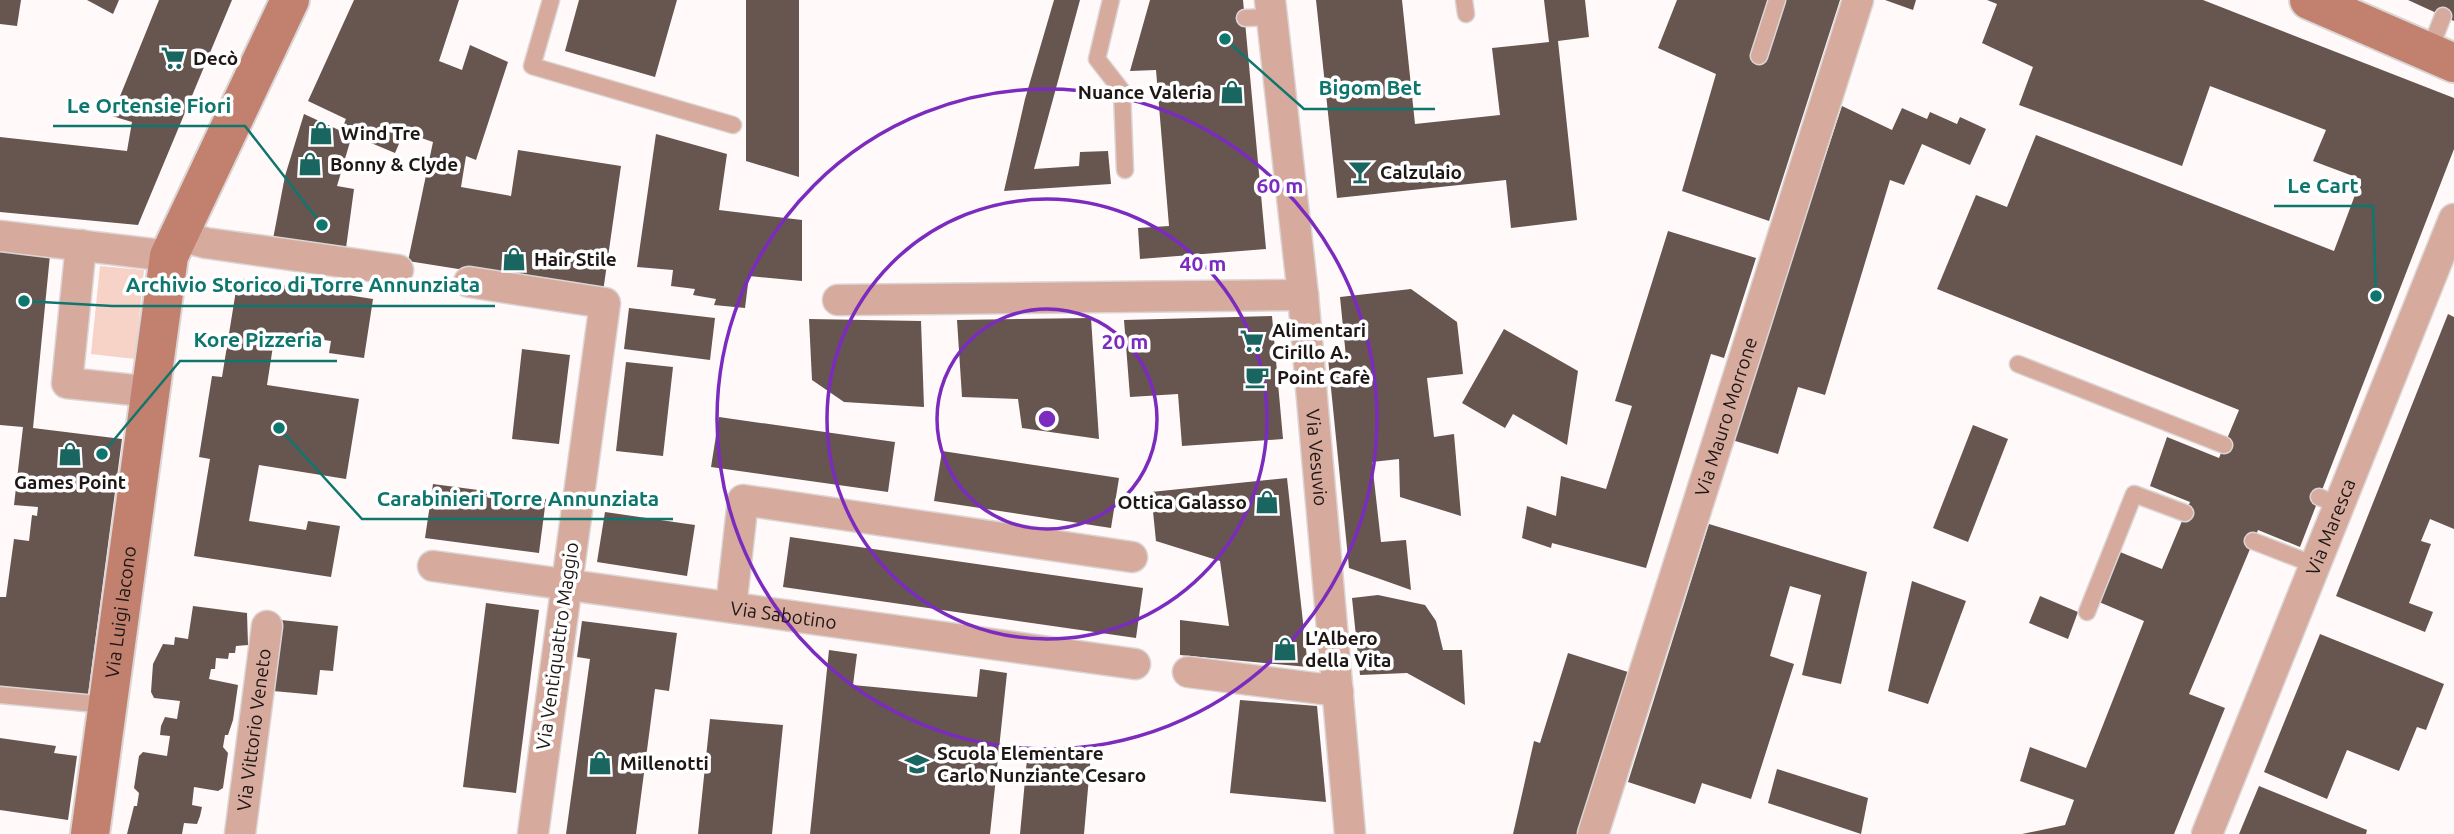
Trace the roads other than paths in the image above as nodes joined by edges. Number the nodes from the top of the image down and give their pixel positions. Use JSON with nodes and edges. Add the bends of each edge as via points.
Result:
{"nodes":[{"id":1,"x":290,"y":0,"type":"edge"},
{"id":2,"x":551,"y":0,"type":"edge"},
{"id":3,"x":1111,"y":0,"type":"edge"},
{"id":4,"x":1777,"y":0,"type":"edge"},
{"id":5,"x":1858,"y":0,"type":"edge"},
{"id":6,"x":2309,"y":0,"type":"edge"},
{"id":7,"x":1262,"y":12,"type":"edge"},
{"id":8,"x":2443,"y":16,"type":"dead end"},
{"id":9,"x":1759,"y":56,"type":"dead end"},
{"id":10,"x":2441,"y":57,"type":"edge"},
{"id":11,"x":733,"y":125,"type":"dead end"},
{"id":12,"x":1125,"y":170,"type":"dead end"},
{"id":13,"x":2454,"y":219,"type":"edge"},
{"id":14,"x":0,"y":236,"type":"edge"},
{"id":15,"x":81,"y":245,"type":"junction"},
{"id":16,"x":174,"y":246,"type":"junction"},
{"id":17,"x":398,"y":270,"type":"dead end"},
{"id":18,"x":469,"y":282,"type":"dead end"},
{"id":19,"x":1303,"y":295,"type":"junction"},
{"id":20,"x":838,"y":300,"type":"dead end"},
{"id":21,"x":2018,"y":364,"type":"dead end"},
{"id":22,"x":153,"y":392,"type":"junction"},
{"id":23,"x":2224,"y":445,"type":"dead end"},
{"id":24,"x":2185,"y":513,"type":"dead end"},
{"id":25,"x":2253,"y":541,"type":"dead end"},
{"id":26,"x":1132,"y":557,"type":"dead end"},
{"id":27,"x":2315,"y":565,"type":"junction"},
{"id":28,"x":433,"y":566,"type":"dead end"},
{"id":29,"x":565,"y":584,"type":"junction"},
{"id":30,"x":731,"y":607,"type":"junction"},
{"id":31,"x":2087,"y":612,"type":"dead end"},
{"id":32,"x":267,"y":626,"type":"dead end"},
{"id":33,"x":1135,"y":664,"type":"dead end"},
{"id":34,"x":1188,"y":671,"type":"dead end"},
{"id":35,"x":1338,"y":691,"type":"junction"},
{"id":36,"x":0,"y":695,"type":"edge"},
{"id":37,"x":110,"y":705,"type":"junction"},
{"id":38,"x":90,"y":834,"type":"edge"},
{"id":39,"x":240,"y":834,"type":"edge"},
{"id":40,"x":533,"y":834,"type":"edge"},
{"id":41,"x":1350,"y":834,"type":"edge"},
{"id":42,"x":1592,"y":834,"type":"edge"},
{"id":43,"x":2207,"y":834,"type":"edge"}],
"edges":[{"from":1,"to":16,"type":"street","name":"Via Luigi Iacono"},
{"from":2,"to":11,"type":"lane","via":[[532,65]]},
{"from":3,"to":12,"type":"lane","via":[[1097,59],[1122,91]]},
{"from":4,"to":9,"type":"lane"},
{"from":5,"to":42,"type":"street","name":"Via Mauro Morrone"},
{"from":6,"to":10,"type":"street"},
{"from":7,"to":19,"type":"street","name":"Via Vesuvio"},
{"from":8,"to":10,"type":"lane"},
{"from":13,"to":27,"type":"street","name":"Via Maresca","via":[[2329,501]]},
{"from":14,"to":15,"type":"street"},
{"from":15,"to":16,"type":"street"},
{"from":15,"to":22,"type":"street","via":[[68,383]]},
{"from":16,"to":17,"type":"street","via":[[206,243]]},
{"from":16,"to":22,"type":"street","name":"Via Luigi Iacono"},
{"from":18,"to":29,"type":"street","name":"Via Ventiquattro Maggio","via":[[605,303]]},
{"from":19,"to":20,"type":"street"},
{"from":19,"to":35,"type":"street","name":"Via Vesuvio"},
{"from":21,"to":23,"type":"lane"},
{"from":22,"to":37,"type":"street","name":"Via Luigi Iacono"},
{"from":24,"to":31,"type":"lane","via":[[2134,494]]},
{"from":25,"to":27,"type":"lane"},
{"from":26,"to":30,"type":"street","via":[[743,500]]},
{"from":27,"to":43,"type":"street","name":"Via Maresca"},
{"from":28,"to":29,"type":"street","name":"Via Sabotino"},
{"from":29,"to":30,"type":"street","name":"Via Sabotino"},
{"from":29,"to":40,"type":"street","name":"Via Ventiquattro Maggio"},
{"from":30,"to":33,"type":"street","name":"Via Sabotino"},
{"from":32,"to":39,"type":"street","name":"Via Vittorio Veneto"},
{"from":34,"to":35,"type":"street"},
{"from":35,"to":41,"type":"street","name":"Via Vesuvio"},
{"from":36,"to":37,"type":"lane"},
{"from":37,"to":38,"type":"street","name":"Via Luigi Iacono"}]}
